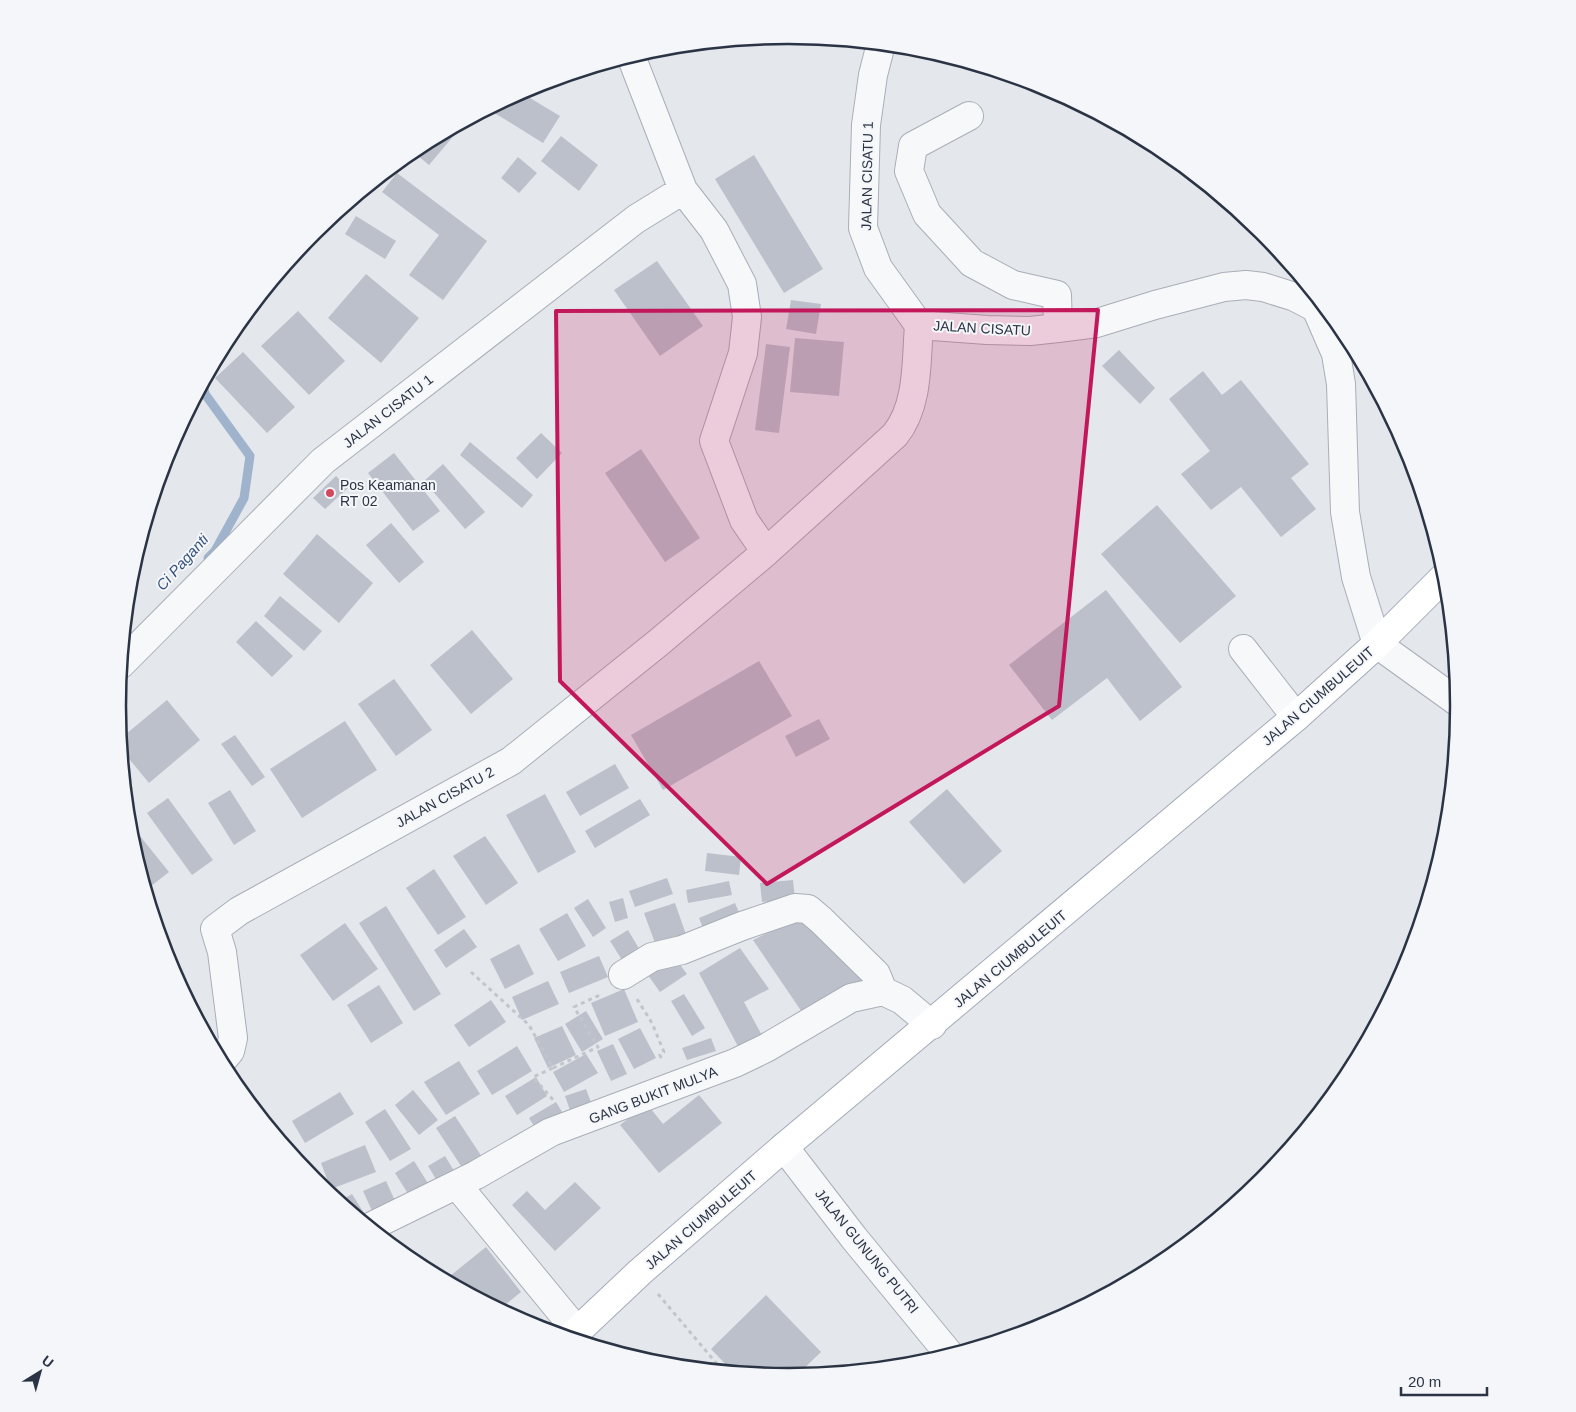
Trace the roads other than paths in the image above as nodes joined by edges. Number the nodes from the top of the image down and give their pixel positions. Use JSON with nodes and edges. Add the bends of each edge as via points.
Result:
{"nodes":[{"id":1,"x":879,"y":50,"type":"edge"},
{"id":2,"x":633,"y":62,"type":"edge"},
{"id":3,"x":969,"y":116,"type":"dead end"},
{"id":4,"x":683,"y":190,"type":"junction"},
{"id":5,"x":919,"y":324,"type":"junction"},
{"id":6,"x":1058,"y":328,"type":"junction"},
{"id":7,"x":1343,"y":347,"type":"edge"},
{"id":8,"x":766,"y":552,"type":"junction"},
{"id":9,"x":1439,"y":582,"type":"edge"},
{"id":10,"x":1377,"y":644,"type":"junction"},
{"id":11,"x":1243,"y":649,"type":"dead end"},
{"id":12,"x":128,"y":657,"type":"edge"},
{"id":13,"x":1450,"y":696,"type":"edge"},
{"id":14,"x":1296,"y":717,"type":"junction"},
{"id":15,"x":623,"y":975,"type":"dead end"},
{"id":16,"x":883,"y":991,"type":"junction"},
{"id":17,"x":932,"y":1025,"type":"junction"},
{"id":18,"x":226,"y":1056,"type":"edge"},
{"id":19,"x":784,"y":1147,"type":"junction"},
{"id":20,"x":457,"y":1185,"type":"junction"},
{"id":21,"x":376,"y":1224,"type":"edge"},
{"id":22,"x":571,"y":1332,"type":"edge"},
{"id":23,"x":576,"y":1333,"type":"edge"},
{"id":24,"x":945,"y":1349,"type":"edge"}],
"edges":[{"from":1,"to":5,"type":"street","name":"JALAN CISATU 1","via":[[866,125],[863,228],[878,268]]},
{"from":2,"to":4,"type":"street"},
{"from":3,"to":6,"type":"street","via":[[913,146],[909,171],[926,214],[972,263],[1013,285],[1057,294]]},
{"from":4,"to":8,"type":"street","via":[[714,230],[742,284],[747,317],[743,353],[714,441],[744,520]]},
{"from":4,"to":12,"type":"street","name":"JALAN CISATU 1","via":[[636,219],[323,461]]},
{"from":5,"to":6,"type":"street","name":"JALAN CISATU","via":[[987,330]]},
{"from":5,"to":8,"type":"street","name":"JALAN CISATU","via":[[912,406],[906,422]]},
{"from":6,"to":7,"type":"street","name":"JALAN CISATU","via":[[1097,323],[1224,287],[1246,285],[1287,294],[1316,308]]},
{"from":7,"to":10,"type":"street","name":"JALAN CISATU","via":[[1345,512],[1356,577]]},
{"from":8,"to":18,"type":"street","name":"JALAN CISATU 2","via":[[511,761],[240,911],[215,929],[222,952],[234,1038]]},
{"from":9,"to":10,"type":"main road","name":"JALAN CIUMBULEUIT"},
{"from":10,"to":13,"type":"street"},
{"from":10,"to":14,"type":"main road","name":"JALAN CIUMBULEUIT"},
{"from":11,"to":14,"type":"street"},
{"from":14,"to":17,"type":"main road","name":"JALAN CIUMBULEUIT"},
{"from":15,"to":16,"type":"street","via":[[652,957],[682,950],[795,908],[808,909],[821,920],[876,974]]},
{"from":16,"to":17,"type":"street","via":[[902,1000]]},
{"from":16,"to":20,"type":"street","name":"GANG BUKIT MULYA","via":[[851,998],[735,1063],[559,1130]]},
{"from":17,"to":19,"type":"main road","name":"JALAN CIUMBULEUIT"},
{"from":19,"to":23,"type":"main road","name":"JALAN CIUMBULEUIT","via":[[640,1272]]},
{"from":19,"to":24,"type":"street","name":"JALAN GUNUNG PUTRI"},
{"from":20,"to":21,"type":"street","name":"GANG BUKIT MULYA"},
{"from":20,"to":22,"type":"street"}]}
